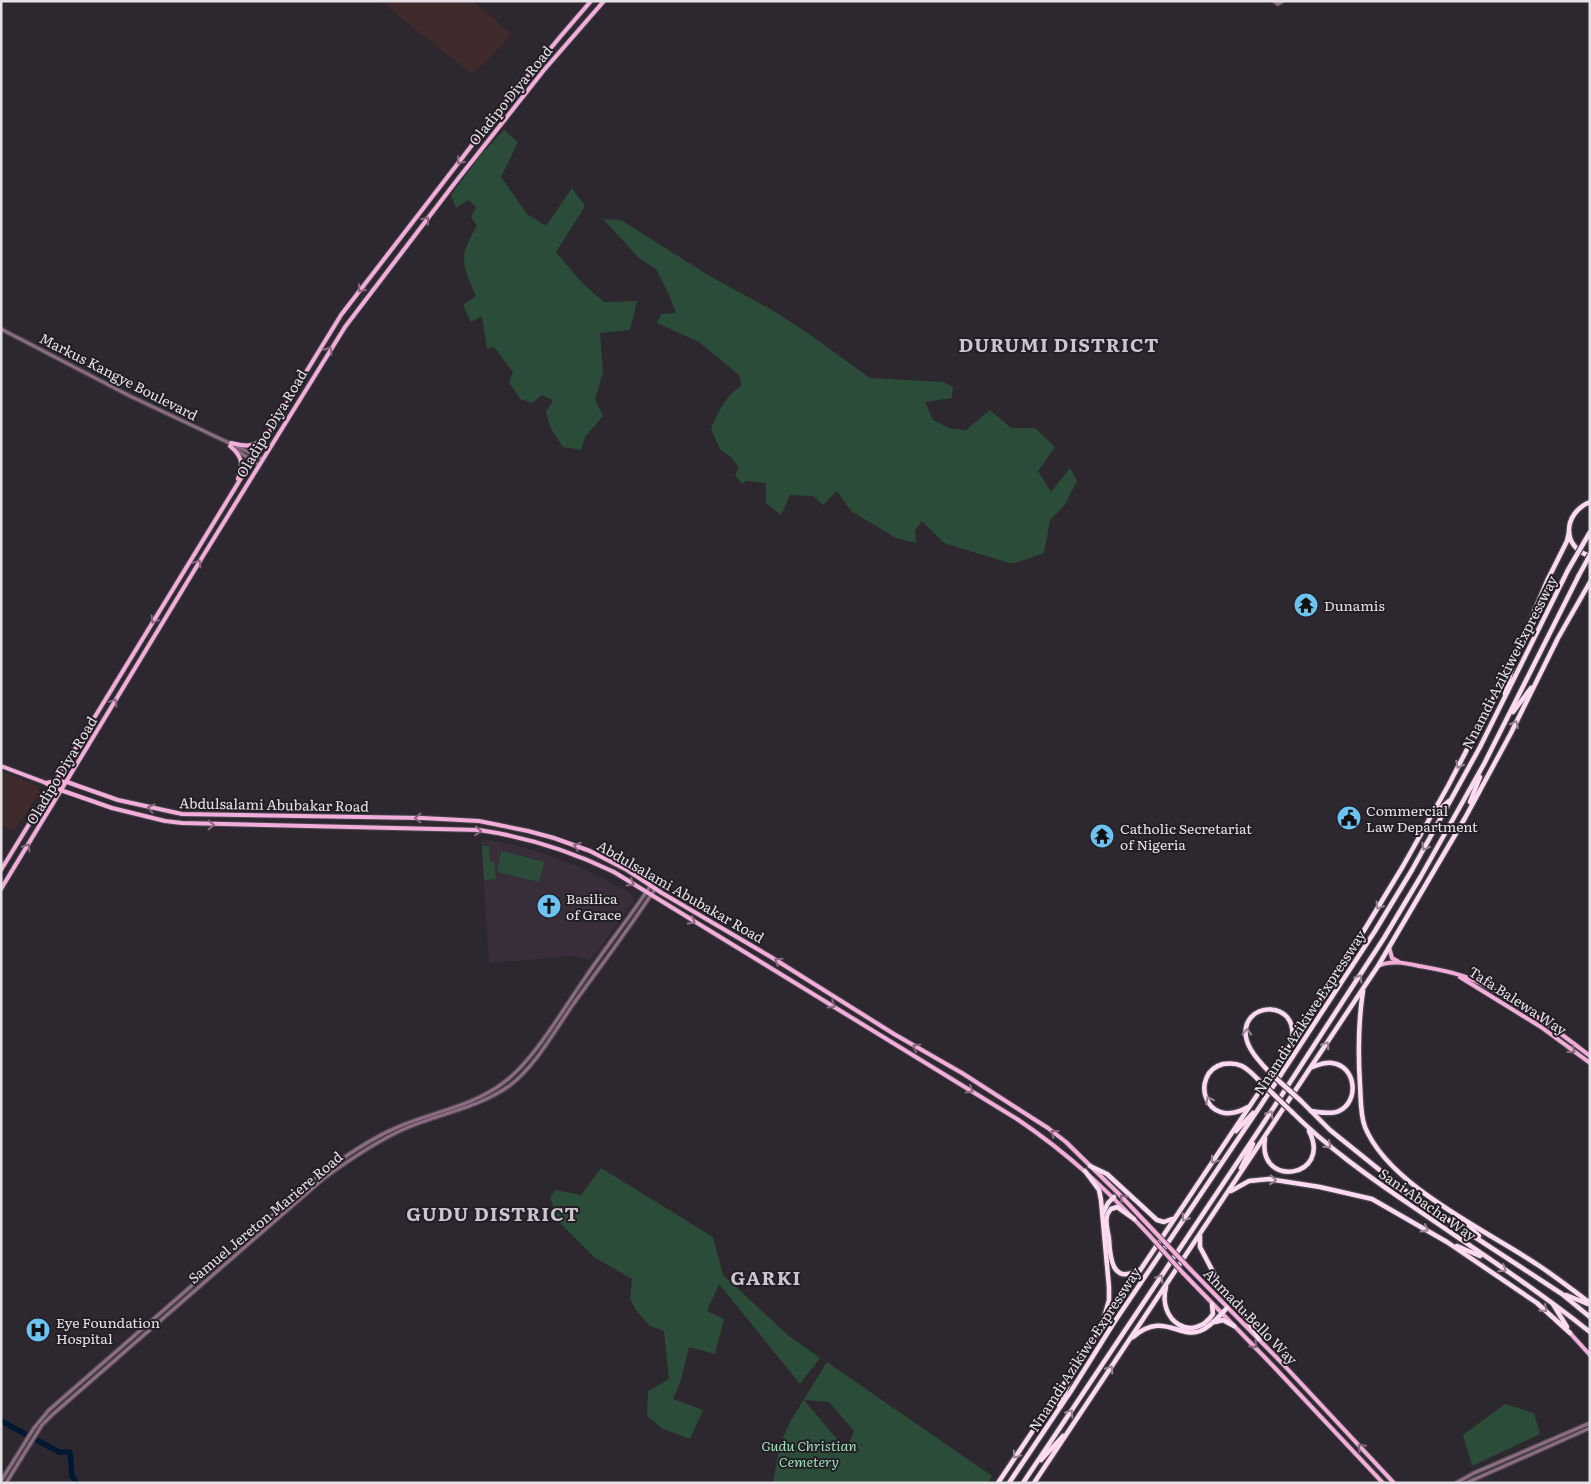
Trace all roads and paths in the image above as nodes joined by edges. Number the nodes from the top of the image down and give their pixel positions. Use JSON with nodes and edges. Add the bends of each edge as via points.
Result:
{"nodes":[{"id":1,"x":591,"y":1,"type":"edge"},
{"id":2,"x":604,"y":1,"type":"edge"},
{"id":3,"x":1274,"y":1,"type":"edge"},
{"id":4,"x":1283,"y":1,"type":"edge"},
{"id":5,"x":1,"y":329,"type":"edge"},
{"id":6,"x":272,"y":428,"type":"junction"},
{"id":7,"x":229,"y":444,"type":"junction"},
{"id":8,"x":255,"y":454,"type":"junction"},
{"id":9,"x":263,"y":459,"type":"junction"},
{"id":10,"x":252,"y":460,"type":"junction"},
{"id":11,"x":259,"y":465,"type":"junction"},
{"id":12,"x":235,"y":488,"type":"junction"},
{"id":13,"x":1590,"y":502,"type":"edge"},
{"id":14,"x":1569,"y":532,"type":"junction"},
{"id":15,"x":1590,"y":532,"type":"edge"},
{"id":16,"x":1590,"y":556,"type":"edge"},
{"id":17,"x":1590,"y":582,"type":"edge"},
{"id":18,"x":1514,"y":659,"type":"junction"},
{"id":19,"x":1538,"y":679,"type":"junction"},
{"id":20,"x":1503,"y":703,"type":"junction"},
{"id":21,"x":1506,"y":721,"type":"junction"},
{"id":22,"x":1484,"y":764,"type":"junction"},
{"id":23,"x":1,"y":766,"type":"edge"},
{"id":24,"x":56,"y":781,"type":"junction"},
{"id":25,"x":46,"y":782,"type":"junction"},
{"id":26,"x":67,"y":782,"type":"junction"},
{"id":27,"x":52,"y":787,"type":"junction"},
{"id":28,"x":62,"y":789,"type":"junction"},
{"id":29,"x":1453,"y":796,"type":"junction"},
{"id":30,"x":1465,"y":818,"type":"junction"},
{"id":31,"x":1430,"y":819,"type":"junction"},
{"id":32,"x":1,"y":870,"type":"edge"},
{"id":33,"x":651,"y":886,"type":"junction"},
{"id":34,"x":1,"y":888,"type":"edge"},
{"id":35,"x":655,"y":888,"type":"junction"},
{"id":36,"x":646,"y":892,"type":"junction"},
{"id":37,"x":651,"y":895,"type":"junction"},
{"id":38,"x":1389,"y":947,"type":"junction"},
{"id":39,"x":1401,"y":963,"type":"junction"},
{"id":40,"x":1378,"y":966,"type":"junction"},
{"id":41,"x":1458,"y":975,"type":"junction"},
{"id":42,"x":1363,"y":989,"type":"junction"},
{"id":43,"x":1292,"y":1043,"type":"junction"},
{"id":44,"x":1590,"y":1056,"type":"edge"},
{"id":45,"x":1590,"y":1063,"type":"edge"},
{"id":46,"x":1312,"y":1066,"type":"junction"},
{"id":47,"x":1261,"y":1105,"type":"junction"},
{"id":48,"x":1250,"y":1107,"type":"junction"},
{"id":49,"x":1311,"y":1112,"type":"junction"},
{"id":50,"x":1307,"y":1128,"type":"junction"},
{"id":51,"x":1260,"y":1130,"type":"junction"},
{"id":52,"x":1266,"y":1136,"type":"junction"},
{"id":53,"x":1229,"y":1138,"type":"junction"},
{"id":54,"x":1090,"y":1166,"type":"junction"},
{"id":55,"x":1085,"y":1171,"type":"junction"},
{"id":56,"x":1233,"y":1185,"type":"junction"},
{"id":57,"x":1227,"y":1194,"type":"junction"},
{"id":58,"x":1114,"y":1197,"type":"junction"},
{"id":59,"x":1180,"y":1210,"type":"junction"},
{"id":60,"x":1456,"y":1214,"type":"junction"},
{"id":61,"x":1103,"y":1217,"type":"junction"},
{"id":62,"x":1134,"y":1219,"type":"junction"},
{"id":63,"x":1204,"y":1227,"type":"junction"},
{"id":64,"x":1447,"y":1242,"type":"junction"},
{"id":65,"x":1486,"y":1243,"type":"junction"},
{"id":66,"x":1490,"y":1261,"type":"junction"},
{"id":67,"x":1142,"y":1266,"type":"junction"},
{"id":68,"x":1169,"y":1281,"type":"junction"},
{"id":69,"x":1562,"y":1294,"type":"junction"},
{"id":70,"x":1551,"y":1301,"type":"junction"},
{"id":71,"x":1212,"y":1304,"type":"junction"},
{"id":72,"x":1590,"y":1304,"type":"edge"},
{"id":73,"x":1227,"y":1308,"type":"junction"},
{"id":74,"x":1222,"y":1314,"type":"junction"},
{"id":75,"x":1590,"y":1318,"type":"edge"},
{"id":76,"x":1211,"y":1324,"type":"junction"},
{"id":77,"x":1234,"y":1326,"type":"junction"},
{"id":78,"x":1098,"y":1331,"type":"junction"},
{"id":79,"x":1590,"y":1332,"type":"edge"},
{"id":80,"x":1570,"y":1333,"type":"junction"},
{"id":81,"x":1259,"y":1339,"type":"junction"},
{"id":82,"x":1128,"y":1341,"type":"junction"},
{"id":83,"x":1590,"y":1355,"type":"edge"},
{"id":84,"x":1077,"y":1365,"type":"junction"},
{"id":85,"x":1054,"y":1417,"type":"junction"},
{"id":86,"x":1590,"y":1423,"type":"edge"},
{"id":87,"x":1073,"y":1425,"type":"junction"},
{"id":88,"x":1590,"y":1428,"type":"edge"},
{"id":89,"x":1032,"y":1470,"type":"junction"},
{"id":90,"x":1,"y":1481,"type":"edge"},
{"id":91,"x":6,"y":1483,"type":"edge"},
{"id":92,"x":998,"y":1483,"type":"edge"},
{"id":93,"x":1009,"y":1483,"type":"edge"},
{"id":94,"x":1023,"y":1483,"type":"edge"},
{"id":95,"x":1034,"y":1483,"type":"edge"},
{"id":96,"x":1383,"y":1483,"type":"edge"},
{"id":97,"x":1394,"y":1483,"type":"edge"},
{"id":98,"x":1456,"y":1483,"type":"edge"},
{"id":99,"x":1466,"y":1483,"type":"edge"}],
"edges":[{"from":1,"to":6,"type":"main road","name":"Oladipo Diya Road","one_way":true,"via":[[496,114],[341,315]]},
{"from":9,"to":2,"type":"main road","name":"Oladipo Diya Road","one_way":true,"via":[[363,301],[544,70]]},
{"from":3,"to":4,"type":"street","via":[[1278,4]]},
{"from":5,"to":7,"type":"street","name":"Markus Kangye Boulevard"},
{"from":6,"to":7,"type":"main road","via":[[261,441],[251,446]]},
{"from":6,"to":8,"type":"main road","name":"Oladipo Diya Road"},
{"from":7,"to":8,"type":"street","name":"Markus Kangye Boulevard"},
{"from":7,"to":10,"type":"street","name":"Markus Kangye Boulevard"},
{"from":7,"to":12,"type":"main road","via":[[240,456],[242,464]]},
{"from":8,"to":9,"type":"street","name":"Markus Kangye Boulevard"},
{"from":8,"to":10,"type":"main road","name":"Oladipo Diya Road"},
{"from":9,"to":11,"type":"main road","name":"Oladipo Diya Road"},
{"from":10,"to":11,"type":"street","name":"Markus Kangye Boulevard"},
{"from":10,"to":12,"type":"main road","name":"Oladipo Diya Road"},
{"from":26,"to":11,"type":"main road","name":"Oladipo Diya Road","one_way":true},
{"from":12,"to":24,"type":"main road","name":"Oladipo Diya Road","one_way":true},
{"from":13,"to":14,"type":"highway","name":"Nnamdi Azikiwe Expressway","via":[[1576,510]]},
{"from":14,"to":16,"type":"highway","via":[[1578,551]]},
{"from":14,"to":18,"type":"highway","name":"Nnamdi Azikiwe Expressway"},
{"from":15,"to":20,"type":"highway","name":"Nnamdi Azikiwe Expressway","bridge":true},
{"from":16,"to":21,"type":"highway","name":"Nnamdi Azikiwe Expressway","bridge":true},
{"from":17,"to":19,"type":"highway"},
{"from":18,"to":20,"type":"highway"},
{"from":18,"to":31,"type":"highway","name":"Nnamdi Azikiwe Expressway","one_way":true},
{"from":19,"to":21,"type":"highway"},
{"from":30,"to":19,"type":"highway","one_way":true},
{"from":20,"to":29,"type":"highway","name":"Nnamdi Azikiwe Expressway"},
{"from":21,"to":22,"type":"highway","name":"Nnamdi Azikiwe Expressway"},
{"from":22,"to":30,"type":"highway"},
{"from":51,"to":22,"type":"highway","name":"Nnamdi Azikiwe Expressway","one_way":true,"via":[[1384,938]]},
{"from":23,"to":25,"type":"main road"},
{"from":24,"to":25,"type":"main road","name":"Abdulsalami Abubakar Road"},
{"from":24,"to":26,"type":"main road","name":"Abdulsalami Abubakar Road"},
{"from":24,"to":27,"type":"main road","name":"Oladipo Diya Road"},
{"from":25,"to":27,"type":"main road"},
{"from":26,"to":28,"type":"main road","name":"Oladipo Diya Road"},
{"from":33,"to":26,"type":"main road","name":"Abdulsalami Abubakar Road","one_way":true,"via":[[590,851],[504,825],[438,818],[182,814],[118,800]]},
{"from":27,"to":28,"type":"main road","name":"Abdulsalami Abubakar Road"},
{"from":27,"to":32,"type":"main road","name":"Oladipo Diya Road"},
{"from":34,"to":28,"type":"main road","name":"Oladipo Diya Road","one_way":true},
{"from":28,"to":36,"type":"main road","name":"Abdulsalami Abubakar Road","one_way":true,"via":[[112,808],[165,822],[456,829],[498,833],[584,857]]},
{"from":29,"to":31,"type":"highway"},
{"from":29,"to":47,"type":"highway","name":"Nnamdi Azikiwe Expressway","one_way":true,"via":[[1375,931]]},
{"from":30,"to":38,"type":"highway"},
{"from":31,"to":43,"type":"highway","name":"Nnamdi Azikiwe Expressway","one_way":true,"via":[[1334,980]]},
{"from":33,"to":35,"type":"main road","name":"Abdulsalami Abubakar Road"},
{"from":33,"to":36,"type":"street","name":"Samuel Jereton Mariere Road"},
{"from":35,"to":37,"type":"street","name":"Samuel Jereton Mariere Road"},
{"from":54,"to":35,"type":"main road","name":"Abdulsalami Abubakar Road","one_way":true,"via":[[1048,1128],[1014,1106]]},
{"from":36,"to":37,"type":"main road","name":"Abdulsalami Abubakar Road"},
{"from":36,"to":90,"type":"street","name":"Samuel Jereton Mariere Road","via":[[515,1074],[480,1097],[391,1130],[331,1166],[56,1403],[38,1423]]},
{"from":37,"to":55,"type":"main road","name":"Abdulsalami Abubakar Road","one_way":true,"via":[[1011,1114]]},
{"from":37,"to":91,"type":"street","name":"Samuel Jereton Mariere Road","via":[[515,1081],[474,1104],[403,1130],[323,1179],[60,1406],[42,1425]]},
{"from":38,"to":39,"type":"main road","via":[[1392,958]]},
{"from":38,"to":40,"type":"highway"},
{"from":39,"to":40,"type":"main road"},
{"from":39,"to":41,"type":"main road"},
{"from":40,"to":42,"type":"highway"},
{"from":41,"to":44,"type":"main road","name":"Tafa Balewa Way","via":[[1498,993]]},
{"from":41,"to":45,"type":"main road","name":"Tafa Balewa Way","one_way":true,"via":[[1541,1027]]},
{"from":46,"to":42,"type":"highway","one_way":true},
{"from":42,"to":60,"type":"highway","via":[[1358,1041],[1361,1106],[1366,1127],[1375,1146],[1403,1178]]},
{"from":43,"to":48,"type":"highway","name":"Nnamdi Azikiwe Expressway"},
{"from":49,"to":43,"type":"highway","name":"Sani Abacha Way","one_way":true,"bridge":true,"via":[[1258,1059],[1246,1039],[1247,1024],[1255,1014],[1278,1010],[1292,1024]]},
{"from":46,"to":49,"type":"highway","via":[[1327,1063],[1342,1067],[1348,1072],[1353,1088],[1348,1102],[1338,1111]]},
{"from":46,"to":52,"type":"highway"},
{"from":47,"to":53,"type":"highway"},
{"from":47,"to":85,"type":"highway","name":"Nnamdi Azikiwe Expressway","one_way":true},
{"from":48,"to":50,"type":"highway","name":"Sani Abacha Way","one_way":true,"bridge":true,"via":[[1234,1114],[1214,1109],[1204,1091],[1209,1074],[1219,1066],[1235,1064],[1248,1071]]},
{"from":48,"to":53,"type":"highway","name":"Nnamdi Azikiwe Expressway"},
{"from":49,"to":65,"type":"highway","name":"Sani Abacha Way","via":[[1412,1196]]},
{"from":50,"to":52,"type":"highway","via":[[1314,1151],[1310,1161],[1297,1171],[1278,1170],[1268,1161],[1264,1152]]},
{"from":50,"to":66,"type":"highway","name":"Sani Abacha Way","one_way":true,"via":[[1354,1166]]},
{"from":51,"to":56,"type":"highway"},
{"from":89,"to":51,"type":"highway","name":"Nnamdi Azikiwe Expressway","one_way":true},
{"from":52,"to":56,"type":"highway"},
{"from":53,"to":59,"type":"highway","name":"Nnamdi Azikiwe Expressway","one_way":true},
{"from":54,"to":59,"type":"highway","via":[[1107,1174],[1157,1220],[1169,1221]]},
{"from":73,"to":54,"type":"main road","name":"Ahmadu Bello Way","one_way":true,"bridge":true},
{"from":55,"to":58,"type":"main road","name":"Ahmadu Bello Way"},
{"from":55,"to":61,"type":"highway","via":[[1099,1190]]},
{"from":56,"to":57,"type":"highway"},
{"from":57,"to":63,"type":"highway"},
{"from":57,"to":64,"type":"highway","one_way":true,"via":[[1244,1184],[1269,1179],[1320,1187],[1372,1199]]},
{"from":58,"to":61,"type":"highway","via":[[1105,1206]]},
{"from":58,"to":62,"type":"main road","name":"Ahmadu Bello Way"},
{"from":59,"to":67,"type":"highway","name":"Nnamdi Azikiwe Expressway"},
{"from":60,"to":65,"type":"highway"},
{"from":60,"to":72,"type":"highway","via":[[1539,1265]]},
{"from":61,"to":78,"type":"highway","via":[[1109,1294]]},
{"from":62,"to":67,"type":"highway","via":[[1117,1207],[1108,1212],[1110,1258],[1115,1270],[1122,1274],[1134,1272]]},
{"from":62,"to":71,"type":"main road","name":"Ahmadu Bello Way","bridge":true},
{"from":63,"to":68,"type":"highway"},
{"from":63,"to":81,"type":"highway","via":[[1199,1240],[1201,1251],[1224,1293],[1242,1312]]},
{"from":64,"to":66,"type":"highway"},
{"from":64,"to":80,"type":"highway","one_way":true,"via":[[1537,1303]]},
{"from":65,"to":69,"type":"highway","name":"Sani Abacha Way"},
{"from":66,"to":70,"type":"highway","name":"Sani Abacha Way","one_way":true},
{"from":67,"to":78,"type":"highway","name":"Nnamdi Azikiwe Expressway"},
{"from":68,"to":71,"type":"highway","via":[[1163,1304],[1170,1318],[1178,1324],[1190,1328],[1203,1325],[1213,1314]]},
{"from":68,"to":82,"type":"highway"},
{"from":69,"to":72,"type":"highway"},
{"from":69,"to":75,"type":"highway","name":"Sani Abacha Way"},
{"from":70,"to":79,"type":"highway","name":"Sani Abacha Way"},
{"from":70,"to":80,"type":"highway"},
{"from":71,"to":74,"type":"main road","name":"Ahmadu Bello Way"},
{"from":73,"to":74,"type":"highway"},
{"from":73,"to":81,"type":"main road","name":"Ahmadu Bello Way"},
{"from":74,"to":76,"type":"highway"},
{"from":74,"to":77,"type":"main road","name":"Ahmadu Bello Way"},
{"from":76,"to":77,"type":"highway","via":[[1223,1320]]},
{"from":76,"to":82,"type":"highway","via":[[1195,1332],[1155,1326]]},
{"from":77,"to":96,"type":"main road","name":"Ahmadu Bello Way","one_way":true},
{"from":78,"to":84,"type":"highway","name":"Nnamdi Azikiwe Expressway"},
{"from":80,"to":83,"type":"main road"},
{"from":97,"to":81,"type":"main road","name":"Ahmadu Bello Way","one_way":true},
{"from":87,"to":82,"type":"highway","one_way":true},
{"from":84,"to":85,"type":"highway"},
{"from":84,"to":92,"type":"highway","name":"Nnamdi Azikiwe Expressway","one_way":true},
{"from":85,"to":93,"type":"highway","name":"Nnamdi Azikiwe Expressway"},
{"from":86,"to":98,"type":"street"},
{"from":87,"to":89,"type":"highway"},
{"from":87,"to":95,"type":"highway"},
{"from":88,"to":99,"type":"street"},
{"from":89,"to":94,"type":"highway","name":"Nnamdi Azikiwe Expressway"}]}
